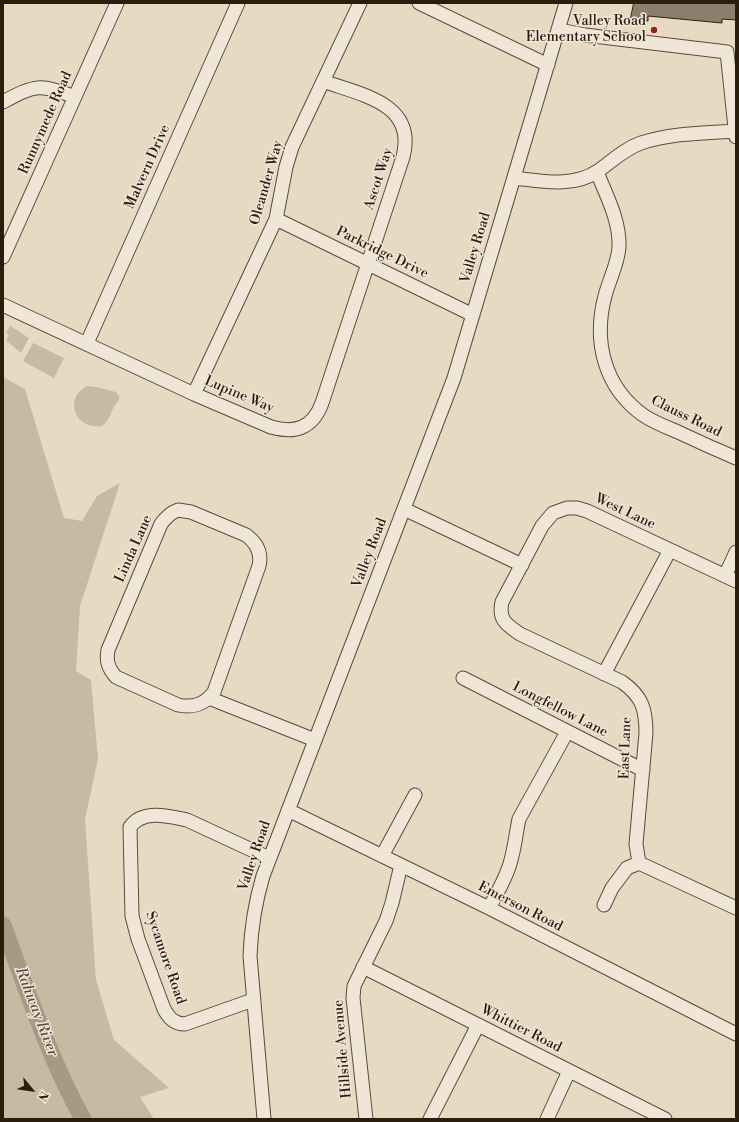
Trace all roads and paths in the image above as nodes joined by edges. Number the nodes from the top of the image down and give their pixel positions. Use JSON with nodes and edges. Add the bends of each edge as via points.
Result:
{"nodes":[{"id":1,"x":117,"y":3,"type":"edge"},
{"id":2,"x":238,"y":3,"type":"edge"},
{"id":3,"x":360,"y":3,"type":"edge"},
{"id":4,"x":419,"y":3,"type":"edge"},
{"id":5,"x":566,"y":3,"type":"edge"},
{"id":6,"x":559,"y":30,"type":"junction"},
{"id":7,"x":548,"y":65,"type":"junction"},
{"id":8,"x":322,"y":81,"type":"junction"},
{"id":9,"x":75,"y":97,"type":"junction"},
{"id":10,"x":3,"y":102,"type":"edge"},
{"id":11,"x":736,"y":134,"type":"edge"},
{"id":12,"x":597,"y":172,"type":"junction"},
{"id":13,"x":514,"y":178,"type":"junction"},
{"id":14,"x":276,"y":219,"type":"junction"},
{"id":15,"x":3,"y":257,"type":"edge"},
{"id":16,"x":368,"y":264,"type":"junction"},
{"id":17,"x":3,"y":306,"type":"edge"},
{"id":18,"x":473,"y":315,"type":"junction"},
{"id":19,"x":87,"y":343,"type":"junction"},
{"id":20,"x":194,"y":394,"type":"junction"},
{"id":21,"x":736,"y":458,"type":"edge"},
{"id":22,"x":404,"y":509,"type":"junction"},
{"id":23,"x":670,"y":550,"type":"junction"},
{"id":24,"x":736,"y":552,"type":"edge"},
{"id":25,"x":522,"y":565,"type":"junction"},
{"id":26,"x":731,"y":579,"type":"edge"},
{"id":27,"x":604,"y":674,"type":"junction"},
{"id":28,"x":463,"y":678,"type":"dead end"},
{"id":29,"x":209,"y":698,"type":"junction"},
{"id":30,"x":567,"y":732,"type":"junction"},
{"id":31,"x":315,"y":740,"type":"junction"},
{"id":32,"x":642,"y":770,"type":"junction"},
{"id":33,"x":415,"y":795,"type":"dead end"},
{"id":34,"x":288,"y":810,"type":"junction"},
{"id":35,"x":382,"y":856,"type":"junction"},
{"id":36,"x":269,"y":858,"type":"junction"},
{"id":37,"x":639,"y":863,"type":"junction"},
{"id":38,"x":401,"y":865,"type":"junction"},
{"id":39,"x":604,"y":905,"type":"dead end"},
{"id":40,"x":489,"y":908,"type":"junction"},
{"id":41,"x":736,"y":908,"type":"edge"},
{"id":42,"x":363,"y":967,"type":"junction"},
{"id":43,"x":253,"y":1000,"type":"junction"},
{"id":44,"x":478,"y":1025,"type":"junction"},
{"id":45,"x":736,"y":1034,"type":"edge"},
{"id":46,"x":569,"y":1071,"type":"junction"},
{"id":47,"x":264,"y":1119,"type":"edge"},
{"id":48,"x":366,"y":1119,"type":"edge"},
{"id":49,"x":430,"y":1119,"type":"edge"},
{"id":50,"x":547,"y":1119,"type":"edge"},
{"id":51,"x":665,"y":1119,"type":"edge"}],
"edges":[{"from":1,"to":9,"type":"street","name":"Runnymede Road"},
{"from":2,"to":19,"type":"street","name":"Malvern Drive"},
{"from":3,"to":8,"type":"street","name":"Oleander Way"},
{"from":4,"to":7,"type":"street"},
{"from":5,"to":6,"type":"street","name":"Valley Road"},
{"from":6,"to":7,"type":"street","name":"Valley Road"},
{"from":6,"to":11,"type":"street","via":[[727,52]]},
{"from":7,"to":13,"type":"street","name":"Valley Road"},
{"from":8,"to":14,"type":"street","name":"Oleander Way","via":[[292,146]]},
{"from":8,"to":16,"type":"street","name":"Ascot Way","via":[[390,107],[401,121],[404,130],[406,139],[403,157]]},
{"from":9,"to":10,"type":"street","via":[[55,89],[40,87],[21,92]]},
{"from":9,"to":15,"type":"street","name":"Runnymede Road"},
{"from":11,"to":12,"type":"street","via":[[671,136],[642,142],[630,147]]},
{"from":12,"to":13,"type":"street","via":[[576,181],[563,182]]},
{"from":12,"to":21,"type":"street","name":"Clauss Road","via":[[613,212],[619,247],[605,296],[600,332],[602,350],[613,381],[627,401],[644,416]]},
{"from":13,"to":18,"type":"street","name":"Valley Road"},
{"from":14,"to":16,"type":"street","name":"Parkridge Drive"},
{"from":14,"to":20,"type":"street","name":"Oleander Way"},
{"from":16,"to":18,"type":"street","name":"Parkridge Drive"},
{"from":16,"to":20,"type":"street","name":"Lupine Way","via":[[322,403],[310,422],[297,429],[282,430]]},
{"from":17,"to":19,"type":"street","name":"Lupine Way"},
{"from":18,"to":22,"type":"street","name":"Valley Road","via":[[454,378]]},
{"from":19,"to":20,"type":"street","name":"Lupine Way"},
{"from":22,"to":25,"type":"street"},
{"from":22,"to":31,"type":"street","name":"Valley Road"},
{"from":23,"to":25,"type":"street","name":"West Lane","via":[[587,511],[567,508],[553,513],[542,526]]},
{"from":23,"to":26,"type":"street","name":"West Lane"},
{"from":23,"to":27,"type":"street"},
{"from":24,"to":26,"type":"street"},
{"from":25,"to":27,"type":"street","name":"East Lane","via":[[502,602],[502,619],[520,634]]},
{"from":27,"to":32,"type":"street","name":"East Lane","via":[[633,690],[641,703],[646,718]]},
{"from":28,"to":30,"type":"street","name":"Longfellow Lane"},
{"from":29,"to":29,"type":"street","name":"Linda Lane","via":[[216,686],[259,566],[260,555],[253,540],[246,536],[191,512],[178,510],[160,524],[108,650],[108,665],[116,677],[178,705],[195,706]]},
{"from":29,"to":31,"type":"street"},
{"from":30,"to":32,"type":"street","name":"Longfellow Lane"},
{"from":30,"to":40,"type":"street","via":[[519,819],[506,876]]},
{"from":31,"to":34,"type":"street","name":"Valley Road"},
{"from":32,"to":37,"type":"street","name":"East Lane","via":[[636,844]]},
{"from":33,"to":35,"type":"street"},
{"from":34,"to":35,"type":"street","name":"Emerson Road"},
{"from":34,"to":36,"type":"street","name":"Valley Road"},
{"from":35,"to":38,"type":"street","name":"Emerson Road"},
{"from":36,"to":43,"type":"street","name":"Valley Road","via":[[251,929]]},
{"from":36,"to":43,"type":"street","name":"Sycamore Road","via":[[187,820],[155,815],[144,816],[130,826],[132,916],[138,939],[168,1017],[178,1024],[185,1024]]},
{"from":37,"to":39,"type":"street","via":[[626,868]]},
{"from":37,"to":41,"type":"street"},
{"from":38,"to":40,"type":"street","name":"Emerson Road"},
{"from":38,"to":42,"type":"street","name":"Hillside Avenue","via":[[386,921]]},
{"from":40,"to":45,"type":"street","name":"Emerson Road"},
{"from":42,"to":44,"type":"street","name":"Whittier Road"},
{"from":42,"to":48,"type":"street","name":"Hillside Avenue","via":[[354,986],[353,998]]},
{"from":43,"to":47,"type":"street","name":"Valley Road"},
{"from":44,"to":46,"type":"street","name":"Whittier Road"},
{"from":44,"to":49,"type":"street"},
{"from":46,"to":50,"type":"street"},
{"from":46,"to":51,"type":"street","name":"Whittier Road"}]}
